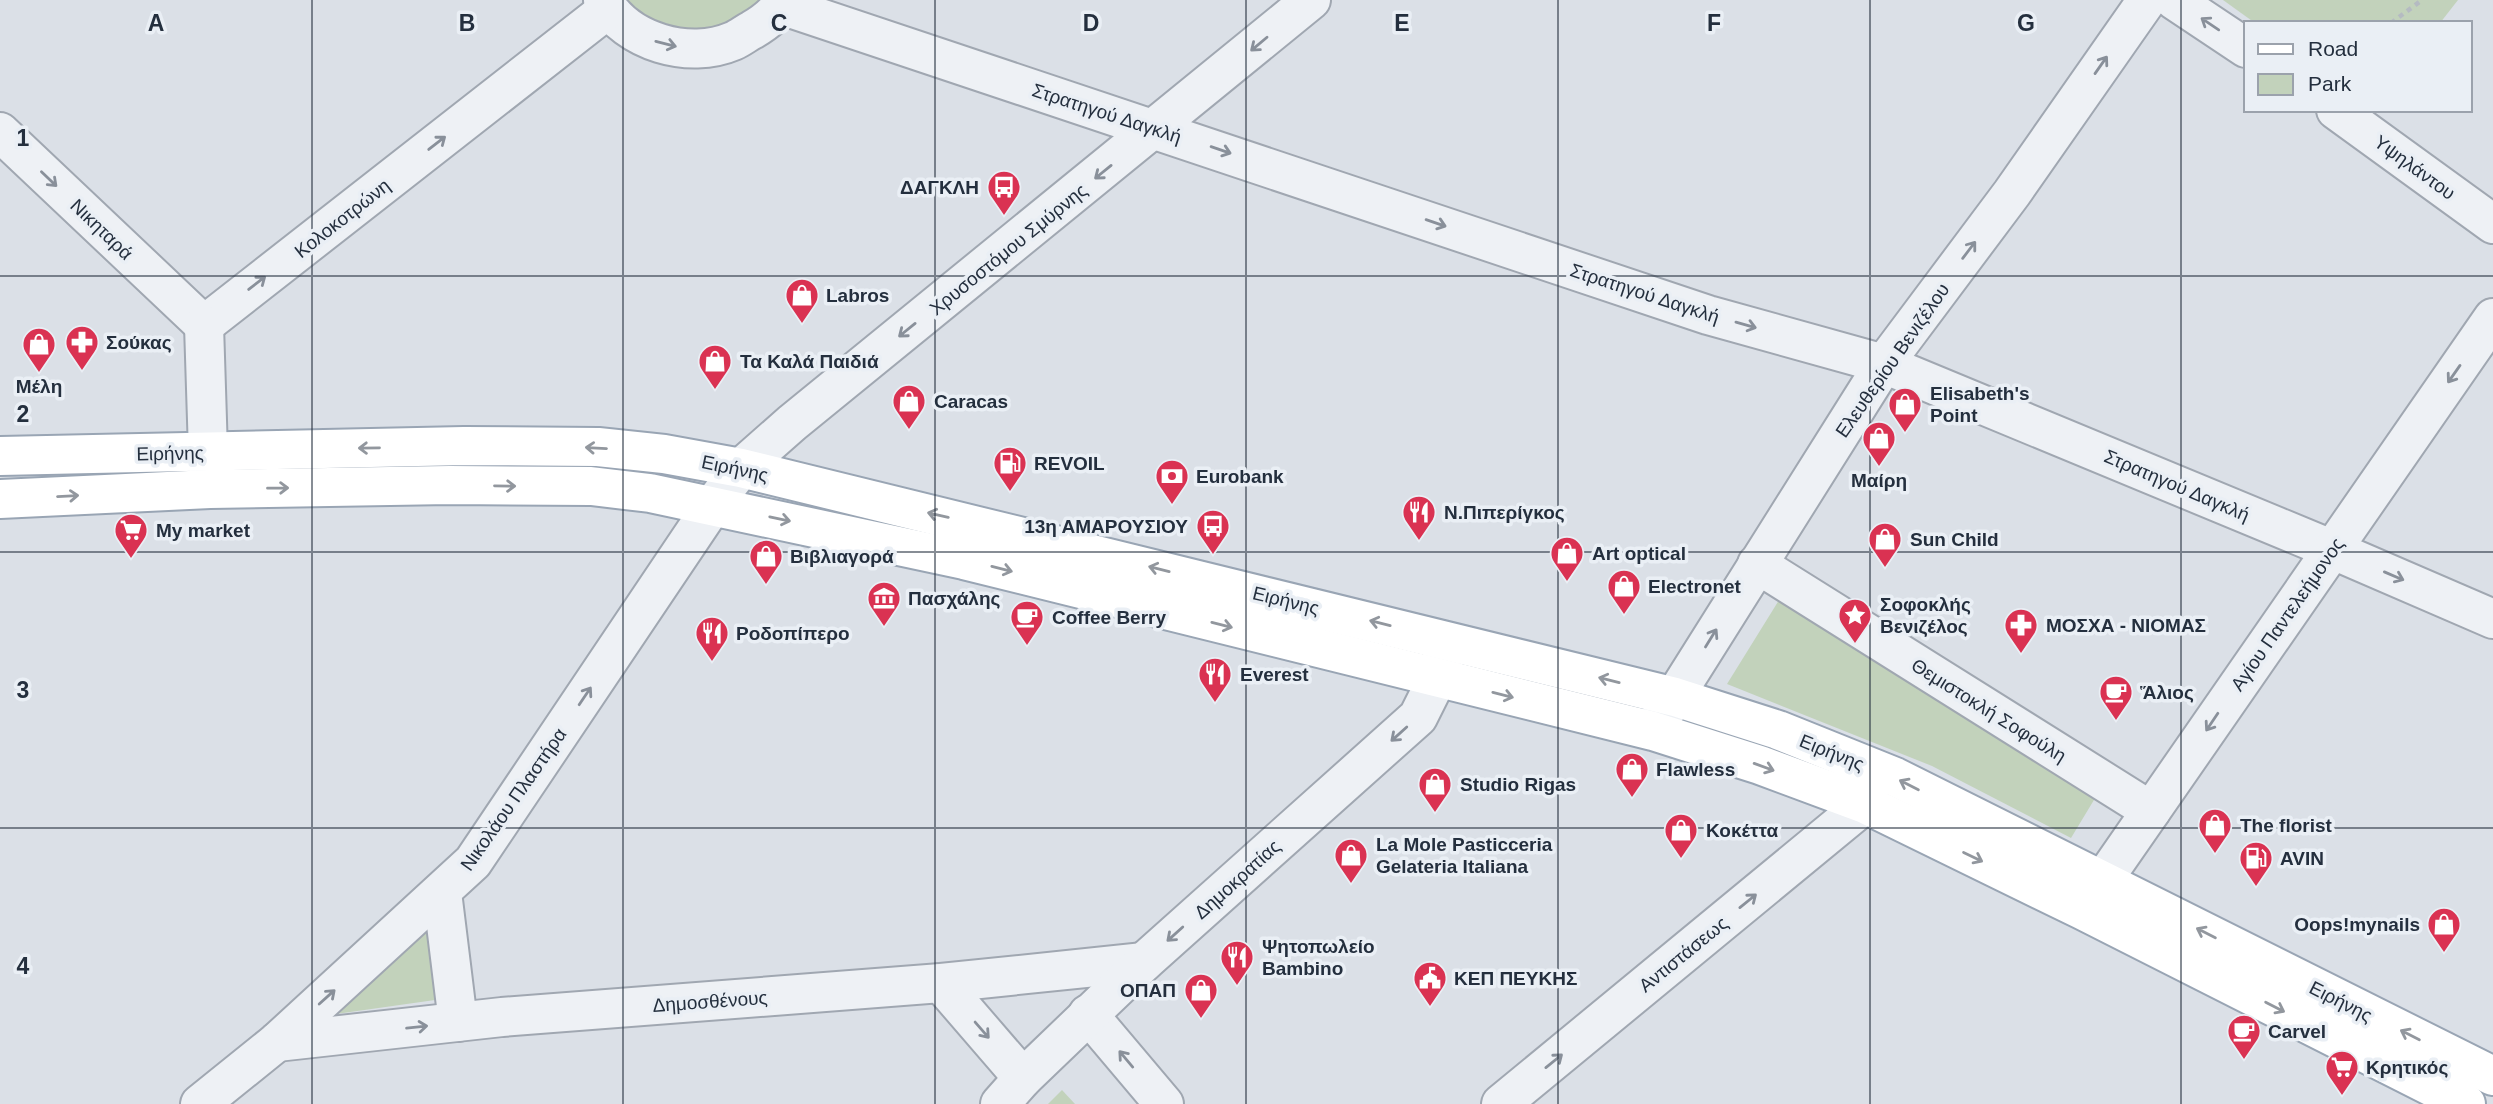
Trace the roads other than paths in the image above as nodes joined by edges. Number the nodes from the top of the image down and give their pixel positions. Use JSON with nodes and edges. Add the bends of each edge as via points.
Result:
{"nodes":[{"id":1,"x":1311,"y":0,"type":"edge"},
{"id":2,"x":2147,"y":0,"type":"edge"},
{"id":3,"x":2174,"y":0,"type":"edge"},
{"id":4,"x":783,"y":3,"type":"edge"},
{"id":5,"x":606,"y":5,"type":"edge"},
{"id":6,"x":2244,"y":47,"type":"edge"},
{"id":7,"x":2339,"y":112,"type":"edge"},
{"id":8,"x":1156,"y":129,"type":"junction"},
{"id":9,"x":0,"y":132,"type":"edge"},
{"id":10,"x":2493,"y":224,"type":"edge"},
{"id":11,"x":2493,"y":318,"type":"edge"},
{"id":12,"x":204,"y":326,"type":"junction"},
{"id":13,"x":1884,"y":364,"type":"junction"},
{"id":14,"x":0,"y":456,"type":"edge"},
{"id":15,"x":741,"y":468,"type":"junction"},
{"id":16,"x":208,"y":471,"type":"junction"},
{"id":17,"x":0,"y":499,"type":"edge"},
{"id":18,"x":713,"y":505,"type":"junction"},
{"id":19,"x":2331,"y":549,"type":"junction"},
{"id":20,"x":1757,"y":564,"type":"junction"},
{"id":21,"x":2493,"y":619,"type":"edge"},
{"id":22,"x":1447,"y":639,"type":"junction"},
{"id":23,"x":1437,"y":678,"type":"junction"},
{"id":24,"x":1675,"y":696,"type":"junction"},
{"id":25,"x":1653,"y":731,"type":"junction"},
{"id":26,"x":1865,"y":804,"type":"junction"},
{"id":27,"x":2151,"y":811,"type":"junction"},
{"id":28,"x":442,"y":892,"type":"junction"},
{"id":29,"x":2092,"y":896,"type":"junction"},
{"id":30,"x":1144,"y":961,"type":"junction"},
{"id":31,"x":942,"y":983,"type":"junction"},
{"id":32,"x":1088,"y":1014,"type":"junction"},
{"id":33,"x":458,"y":1022,"type":"junction"},
{"id":34,"x":276,"y":1042,"type":"junction"},
{"id":35,"x":2493,"y":1076,"type":"edge"},
{"id":36,"x":1012,"y":1091,"type":"edge"},
{"id":37,"x":200,"y":1104,"type":"edge"},
{"id":38,"x":1164,"y":1104,"type":"edge"},
{"id":39,"x":1501,"y":1104,"type":"edge"},
{"id":40,"x":2466,"y":1104,"type":"edge"}],
"edges":[{"from":1,"to":8,"type":"street","name":"Χρυσοστόμου Σμύρνης","one_way":true},
{"from":13,"to":2,"type":"street","name":"Ελευθερίου Βενιζέλου","one_way":true,"via":[[2012,193]]},
{"from":6,"to":3,"type":"street","one_way":true},
{"from":5,"to":4,"type":"street","one_way":true,"via":[[634,32],[666,46],[699,49],[733,41],[762,24]]},
{"from":4,"to":8,"type":"street","name":"Στρατηγού Δαγκλή"},
{"from":12,"to":5,"type":"street","name":"Κολοκοτρώνη","one_way":true},
{"from":7,"to":10,"type":"street","name":"Υψηλάντου"},
{"from":8,"to":13,"type":"street","name":"Στρατηγού Δαγκλή","one_way":true,"via":[[1709,314]]},
{"from":8,"to":15,"type":"street","name":"Χρυσοστόμου Σμύρνης","one_way":true},
{"from":9,"to":12,"type":"street","name":"Νικηταρά","one_way":true},
{"from":11,"to":19,"type":"street","name":"Αγίου Παντελεήμονος","one_way":true},
{"from":12,"to":16,"type":"street"},
{"from":13,"to":19,"type":"street","name":"Στρατηγού Δαγκλή"},
{"from":13,"to":20,"type":"street","name":"Ελευθερίου Βενιζέλου"},
{"from":14,"to":16,"type":"main road","name":"Ειρήνης"},
{"from":15,"to":16,"type":"main road","name":"Ειρήνης","one_way":true,"via":[[598,447],[464,446]]},
{"from":15,"to":18,"type":"street","name":"Χρυσοστόμου Σμύρνης"},
{"from":22,"to":15,"type":"main road","name":"Ειρήνης","one_way":true},
{"from":17,"to":16,"type":"main road","name":"Ειρήνης","one_way":true},
{"from":16,"to":18,"type":"main road","name":"Ειρήνης","one_way":true,"via":[[450,485],[592,486]]},
{"from":18,"to":23,"type":"main road","name":"Ειρήνης","one_way":true,"via":[[964,560]]},
{"from":28,"to":18,"type":"street","name":"Νικολάου Πλαστήρα","one_way":true,"via":[[473,862]]},
{"from":19,"to":21,"type":"street","name":"Στρατηγού Δαγκλή","one_way":true},
{"from":19,"to":27,"type":"street","name":"Αγίου Παντελεήμονος","one_way":true},
{"from":24,"to":20,"type":"street","name":"Ελευθερίου Βενιζέλου","one_way":true},
{"from":20,"to":27,"type":"street","name":"Θεμιστοκλή Σοφούλη"},
{"from":22,"to":23,"type":"street","name":"Δημοκρατίας"},
{"from":24,"to":22,"type":"main road","name":"Ειρήνης","one_way":true},
{"from":23,"to":25,"type":"main road","name":"Ειρήνης","one_way":true},
{"from":23,"to":30,"type":"street","name":"Δημοκρατίας","one_way":true,"via":[[1418,717]]},
{"from":24,"to":25,"type":"street","name":"Ελευθερίου Βενιζέλου"},
{"from":29,"to":24,"type":"main road","name":"Ειρήνης","one_way":true,"via":[[1895,778],[1778,730]]},
{"from":25,"to":26,"type":"main road","name":"Ειρήνης","one_way":true},
{"from":26,"to":29,"type":"main road","name":"Ειρήνης","one_way":true},
{"from":39,"to":26,"type":"street","name":"Αντιστάσεως","one_way":true},
{"from":27,"to":29,"type":"street","name":"Αγίου Παντελεήμονος"},
{"from":28,"to":33,"type":"street"},
{"from":34,"to":28,"type":"street","name":"Νικολάου Πλαστήρα","one_way":true},
{"from":35,"to":29,"type":"main road","name":"Ειρήνης","one_way":true},
{"from":29,"to":40,"type":"main road","name":"Ειρήνης","one_way":true},
{"from":30,"to":31,"type":"street","name":"Δημοσθένους"},
{"from":30,"to":32,"type":"street","name":"Δημοκρατίας"},
{"from":31,"to":33,"type":"street","name":"Δημοσθένους"},
{"from":31,"to":36,"type":"street","one_way":true},
{"from":32,"to":36,"type":"street","name":"Δημοκρατίας"},
{"from":38,"to":32,"type":"street","one_way":true},
{"from":34,"to":33,"type":"street","name":"Δημοσθένους","one_way":true},
{"from":34,"to":37,"type":"street","name":"Νικολάου Πλαστήρα"}]}
